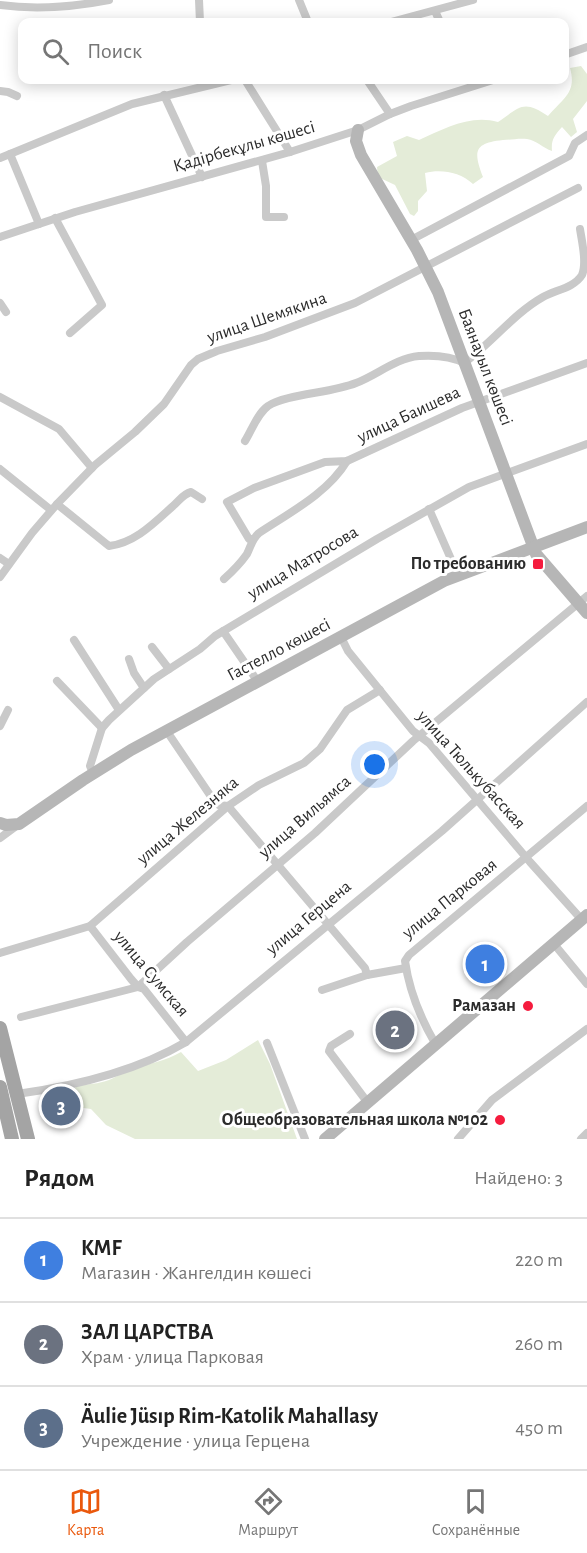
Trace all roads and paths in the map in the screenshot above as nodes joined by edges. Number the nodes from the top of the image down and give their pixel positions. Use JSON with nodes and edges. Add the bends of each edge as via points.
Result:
{"nodes":[{"id":1,"x":109,"y":0,"type":"edge"},
{"id":2,"x":199,"y":0,"type":"edge"},
{"id":3,"x":299,"y":0,"type":"edge"},
{"id":4,"x":473,"y":0,"type":"edge"},
{"id":5,"x":0,"y":5,"type":"edge"},
{"id":6,"x":435,"y":11,"type":"junction"},
{"id":7,"x":200,"y":18,"type":"edge"},
{"id":8,"x":306,"y":18,"type":"edge"},
{"id":9,"x":407,"y":18,"type":"edge"},
{"id":10,"x":438,"y":18,"type":"edge"},
{"id":11,"x":587,"y":47,"type":"edge"},
{"id":12,"x":569,"y":53,"type":"edge"},
{"id":13,"x":200,"y":84,"type":"edge"},
{"id":14,"x":248,"y":84,"type":"edge"},
{"id":15,"x":370,"y":84,"type":"edge"},
{"id":16,"x":476,"y":84,"type":"edge"},
{"id":17,"x":0,"y":91,"type":"edge"},
{"id":18,"x":164,"y":95,"type":"junction"},
{"id":19,"x":16,"y":96,"type":"dead end"},
{"id":20,"x":390,"y":114,"type":"junction"},
{"id":21,"x":358,"y":130,"type":"junction"},
{"id":22,"x":587,"y":135,"type":"edge"},
{"id":23,"x":290,"y":152,"type":"junction"},
{"id":24,"x":10,"y":154,"type":"junction"},
{"id":25,"x":0,"y":158,"type":"edge"},
{"id":26,"x":262,"y":160,"type":"junction"},
{"id":27,"x":202,"y":177,"type":"junction"},
{"id":28,"x":578,"y":188,"type":"dead end"},
{"id":29,"x":284,"y":217,"type":"dead end"},
{"id":30,"x":55,"y":219,"type":"junction"},
{"id":31,"x":39,"y":224,"type":"junction"},
{"id":32,"x":580,"y":229,"type":"dead end"},
{"id":33,"x":0,"y":237,"type":"edge"},
{"id":34,"x":411,"y":240,"type":"junction"},
{"id":35,"x":426,"y":266,"type":"junction"},
{"id":36,"x":0,"y":303,"type":"edge"},
{"id":37,"x":6,"y":312,"type":"dead end"},
{"id":38,"x":70,"y":333,"type":"dead end"},
{"id":39,"x":464,"y":363,"type":"junction"},
{"id":40,"x":587,"y":363,"type":"edge"},
{"id":41,"x":0,"y":397,"type":"edge"},
{"id":42,"x":479,"y":402,"type":"junction"},
{"id":43,"x":245,"y":441,"type":"dead end"},
{"id":44,"x":587,"y":444,"type":"edge"},
{"id":45,"x":347,"y":461,"type":"junction"},
{"id":46,"x":92,"y":468,"type":"junction"},
{"id":47,"x":0,"y":470,"type":"edge"},
{"id":48,"x":506,"y":473,"type":"junction"},
{"id":49,"x":202,"y":499,"type":"dead end"},
{"id":50,"x":54,"y":507,"type":"junction"},
{"id":51,"x":429,"y":509,"type":"junction"},
{"id":52,"x":587,"y":527,"type":"edge"},
{"id":53,"x":253,"y":539,"type":"junction"},
{"id":54,"x":533,"y":547,"type":"junction"},
{"id":55,"x":0,"y":558,"type":"edge"},
{"id":56,"x":9,"y":564,"type":"junction"},
{"id":57,"x":458,"y":576,"type":"junction"},
{"id":58,"x":0,"y":577,"type":"edge"},
{"id":59,"x":224,"y":579,"type":"dead end"},
{"id":60,"x":583,"y":599,"type":"edge"},
{"id":61,"x":587,"y":613,"type":"edge"},
{"id":62,"x":223,"y":631,"type":"junction"},
{"id":63,"x":341,"y":637,"type":"junction"},
{"id":64,"x":74,"y":640,"type":"dead end"},
{"id":65,"x":152,"y":647,"type":"dead end"},
{"id":66,"x":129,"y":659,"type":"dead end"},
{"id":67,"x":169,"y":669,"type":"junction"},
{"id":68,"x":57,"y":681,"type":"dead end"},
{"id":69,"x":258,"y":682,"type":"junction"},
{"id":70,"x":144,"y":688,"type":"junction"},
{"id":71,"x":380,"y":690,"type":"junction"},
{"id":72,"x":587,"y":702,"type":"edge"},
{"id":73,"x":8,"y":710,"type":"dead end"},
{"id":74,"x":119,"y":710,"type":"junction"},
{"id":75,"x":0,"y":726,"type":"edge"},
{"id":76,"x":102,"y":728,"type":"junction"},
{"id":77,"x":166,"y":730,"type":"junction"},
{"id":78,"x":419,"y":736,"type":"junction"},
{"id":79,"x":93,"y":773,"type":"junction"},
{"id":80,"x":477,"y":799,"type":"junction"},
{"id":81,"x":228,"y":806,"type":"junction"},
{"id":82,"x":587,"y":806,"type":"edge"},
{"id":83,"x":0,"y":823,"type":"edge"},
{"id":84,"x":19,"y":824,"type":"junction"},
{"id":85,"x":0,"y":838,"type":"edge"},
{"id":86,"x":527,"y":858,"type":"junction"},
{"id":87,"x":276,"y":864,"type":"junction"},
{"id":88,"x":584,"y":918,"type":"edge"},
{"id":89,"x":328,"y":924,"type":"junction"},
{"id":90,"x":90,"y":926,"type":"junction"},
{"id":91,"x":554,"y":944,"type":"junction"},
{"id":92,"x":0,"y":953,"type":"edge"},
{"id":93,"x":406,"y":968,"type":"junction"},
{"id":94,"x":367,"y":975,"type":"junction"},
{"id":95,"x":587,"y":984,"type":"edge"},
{"id":96,"x":138,"y":987,"type":"junction"},
{"id":97,"x":322,"y":990,"type":"dead end"},
{"id":98,"x":21,"y":1017,"type":"dead end"},
{"id":99,"x":0,"y":1028,"type":"edge"},
{"id":100,"x":587,"y":1029,"type":"edge"},
{"id":101,"x":350,"y":1034,"type":"dead end"},
{"id":102,"x":186,"y":1042,"type":"junction"},
{"id":103,"x":267,"y":1043,"type":"dead end"},
{"id":104,"x":2,"y":1045,"type":"edge"},
{"id":105,"x":436,"y":1045,"type":"junction"},
{"id":106,"x":0,"y":1077,"type":"edge"},
{"id":107,"x":17,"y":1094,"type":"junction"},
{"id":108,"x":1,"y":1095,"type":"edge"},
{"id":109,"x":368,"y":1102,"type":"junction"},
{"id":110,"x":587,"y":1133,"type":"edge"},
{"id":111,"x":27,"y":1136,"type":"edge"},
{"id":112,"x":12,"y":1139,"type":"edge"},
{"id":113,"x":305,"y":1139,"type":"edge"},
{"id":114,"x":325,"y":1139,"type":"edge"},
{"id":115,"x":458,"y":1139,"type":"edge"},
{"id":116,"x":581,"y":1139,"type":"edge"}],
"edges":[{"from":1,"to":5,"type":"street","via":[[42,8]]},
{"from":2,"to":7,"type":"street"},
{"from":3,"to":8,"type":"street"},
{"from":4,"to":6,"type":"street"},
{"from":6,"to":9,"type":"street"},
{"from":6,"to":10,"type":"street"},
{"from":11,"to":12,"type":"street"},
{"from":13,"to":18,"type":"street"},
{"from":14,"to":23,"type":"street"},
{"from":15,"to":20,"type":"street"},
{"from":16,"to":20,"type":"street","name":"Қадірбекұлы көшесі"},
{"from":17,"to":19,"type":"street"},
{"from":18,"to":24,"type":"street","via":[[132,104]]},
{"from":18,"to":27,"type":"street"},
{"from":20,"to":21,"type":"street","name":"Қадірбекұлы көшесі"},
{"from":21,"to":23,"type":"street","name":"Қадірбекұлы көшесі"},
{"from":21,"to":34,"type":"street","name":"Баянауыл көшесі","via":[[356,141],[361,155]]},
{"from":22,"to":34,"type":"street","via":[[575,143],[569,156]]},
{"from":23,"to":26,"type":"street","name":"Қадірбекұлы көшесі"},
{"from":24,"to":25,"type":"street"},
{"from":24,"to":31,"type":"street"},
{"from":26,"to":27,"type":"street","name":"Қадірбекұлы көшесі"},
{"from":26,"to":29,"type":"street","via":[[266,217]]},
{"from":27,"to":30,"type":"street","name":"Қадірбекұлы көшесі"},
{"from":28,"to":35,"type":"street","name":"улица Шемякина"},
{"from":30,"to":31,"type":"street","name":"Қадірбекұлы көшесі"},
{"from":30,"to":38,"type":"street","via":[[102,305]]},
{"from":31,"to":33,"type":"street","name":"Қадірбекұлы көшесі"},
{"from":32,"to":39,"type":"street","via":[[585,266],[578,281],[542,298]]},
{"from":34,"to":35,"type":"street","name":"Баянауыл көшесі"},
{"from":35,"to":39,"type":"street","name":"Баянауыл көшесі"},
{"from":35,"to":46,"type":"street","name":"улица Шемякина","via":[[340,310],[198,359],[164,404]]},
{"from":36,"to":37,"type":"street"},
{"from":39,"to":42,"type":"street","name":"Баянауыл көшесі"},
{"from":39,"to":43,"type":"street","via":[[452,357],[419,356],[402,360],[356,384],[276,401],[259,415]]},
{"from":40,"to":42,"type":"street","name":"улица Баишева"},
{"from":41,"to":46,"type":"street","via":[[59,429]]},
{"from":42,"to":45,"type":"street","name":"улица Баишева"},
{"from":42,"to":48,"type":"street","name":"Баянауыл көшесі"},
{"from":44,"to":48,"type":"street","name":"улица Матросова"},
{"from":45,"to":53,"type":"street","name":"улица Баишева","via":[[340,473],[314,496]]},
{"from":45,"to":53,"type":"street","name":"улица Баишева","via":[[325,462],[226,502],[249,539]]},
{"from":46,"to":50,"type":"street","name":"улица Шемякина"},
{"from":47,"to":50,"type":"street"},
{"from":48,"to":51,"type":"street","name":"улица Матросова","via":[[469,486]]},
{"from":48,"to":54,"type":"street","name":"Баянауыл көшесі"},
{"from":49,"to":50,"type":"street","via":[[191,492],[184,494],[136,537],[109,546]]},
{"from":50,"to":56,"type":"street","name":"улица Шемякина"},
{"from":51,"to":57,"type":"street"},
{"from":51,"to":62,"type":"street","name":"улица Матросова"},
{"from":52,"to":54,"type":"street","name":"Гастелло көшесі"},
{"from":53,"to":59,"type":"street","name":"улица Баишева","via":[[239,566]]},
{"from":54,"to":57,"type":"street","name":"Гастелло көшесі"},
{"from":54,"to":60,"type":"street","name":"Баянауыл көшесі","via":[[541,561]]},
{"from":55,"to":56,"type":"street"},
{"from":56,"to":58,"type":"street","name":"улица Шемякина"},
{"from":57,"to":63,"type":"street","name":"Гастелло көшесі"},
{"from":60,"to":61,"type":"street","name":"Баянауыл көшесі"},
{"from":60,"to":78,"type":"street","name":"улица Вильямса"},
{"from":62,"to":67,"type":"street","name":"улица Матросова"},
{"from":62,"to":69,"type":"street"},
{"from":63,"to":69,"type":"street","name":"Гастелло көшесі"},
{"from":63,"to":71,"type":"street","name":"улица Тюлькубасская"},
{"from":64,"to":74,"type":"street"},
{"from":65,"to":67,"type":"street"},
{"from":66,"to":70,"type":"street"},
{"from":67,"to":70,"type":"street","name":"улица Матросова"},
{"from":68,"to":76,"type":"street"},
{"from":69,"to":77,"type":"street","name":"Гастелло көшесі"},
{"from":70,"to":74,"type":"street","name":"улица Матросова"},
{"from":71,"to":78,"type":"street","name":"улица Тюлькубасская"},
{"from":71,"to":81,"type":"street","name":"улица Железняка","via":[[347,710],[320,749],[304,764],[259,785]]},
{"from":72,"to":80,"type":"street","name":"улица Герцена"},
{"from":73,"to":75,"type":"street"},
{"from":74,"to":76,"type":"street","name":"улица Матросова"},
{"from":76,"to":79,"type":"street","name":"улица Матросова","via":[[90,766]]},
{"from":77,"to":79,"type":"street","name":"Гастелло көшесі"},
{"from":77,"to":81,"type":"street","via":[[210,795],[219,805]]},
{"from":78,"to":80,"type":"street","name":"улица Тюлькубасская"},
{"from":78,"to":87,"type":"street","name":"улица Вильямса"},
{"from":79,"to":84,"type":"street","name":"Гастелло көшесі"},
{"from":80,"to":86,"type":"street","name":"улица Тюлькубасская"},
{"from":80,"to":89,"type":"street","name":"улица Герцена"},
{"from":81,"to":87,"type":"street"},
{"from":81,"to":90,"type":"street","name":"улица Железняка"},
{"from":82,"to":86,"type":"street","name":"улица Парковая"},
{"from":83,"to":84,"type":"street"},
{"from":84,"to":85,"type":"street"},
{"from":86,"to":88,"type":"street","name":"улица Тюлькубасская"},
{"from":86,"to":93,"type":"street","name":"улица Парковая","via":[[409,954]]},
{"from":87,"to":89,"type":"street"},
{"from":87,"to":96,"type":"street","name":"улица Вильямса"},
{"from":88,"to":91,"type":"street"},
{"from":89,"to":94,"type":"street"},
{"from":89,"to":102,"type":"street","name":"улица Герцена"},
{"from":90,"to":92,"type":"street","name":"улица Железняка"},
{"from":90,"to":96,"type":"street","name":"улица Сумская"},
{"from":91,"to":95,"type":"street"},
{"from":91,"to":105,"type":"street"},
{"from":93,"to":94,"type":"street"},
{"from":93,"to":105,"type":"street","name":"улица Парковая","via":[[424,1023]]},
{"from":94,"to":97,"type":"street"},
{"from":96,"to":98,"type":"street","name":"улица Вильямса"},
{"from":96,"to":102,"type":"street","name":"улица Сумская","via":[[144,989]]},
{"from":99,"to":104,"type":"main road"},
{"from":100,"to":115,"type":"street","via":[[492,1100]]},
{"from":101,"to":109,"type":"street","via":[[331,1046],[330,1051]]},
{"from":102,"to":107,"type":"street","name":"улица Герцена","via":[[161,1057],[115,1072]]},
{"from":103,"to":113,"type":"street"},
{"from":104,"to":107,"type":"main road"},
{"from":105,"to":109,"type":"street"},
{"from":106,"to":111,"type":"main road","via":[[6,1079],[20,1131]]},
{"from":107,"to":111,"type":"main road"},
{"from":108,"to":112,"type":"main road"},
{"from":109,"to":114,"type":"street"},
{"from":110,"to":116,"type":"street"}]}
